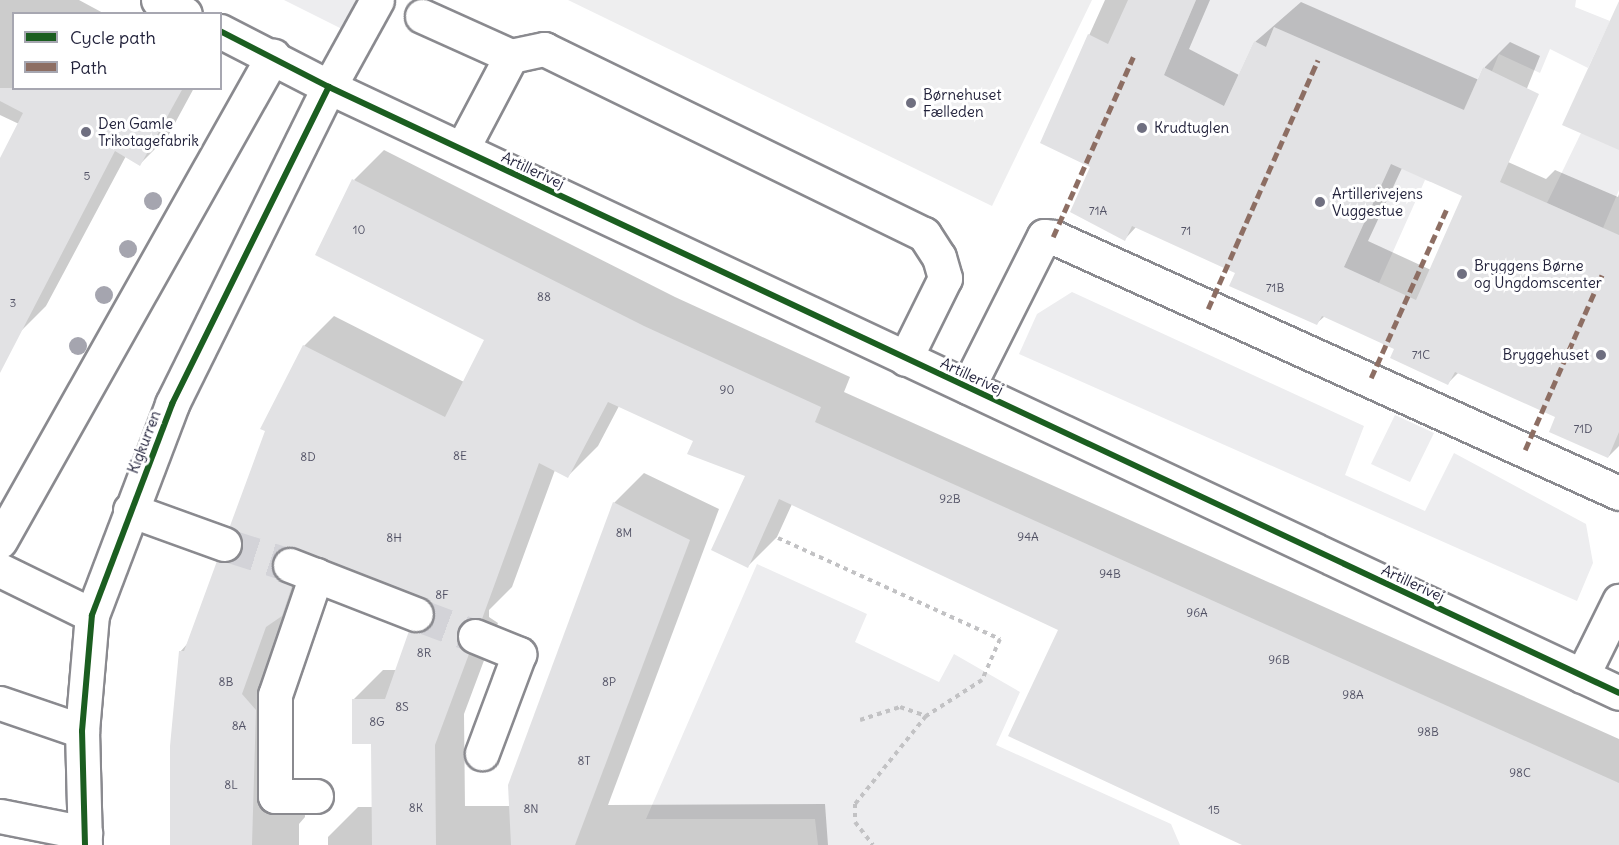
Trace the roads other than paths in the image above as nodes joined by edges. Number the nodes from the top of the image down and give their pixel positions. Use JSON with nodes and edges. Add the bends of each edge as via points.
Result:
{"nodes":[{"id":1,"x":158,"y":0,"type":"edge"},
{"id":2,"x":377,"y":0,"type":"edge"},
{"id":3,"x":181,"y":12,"type":"edge"},
{"id":4,"x":422,"y":16,"type":"dead end"},
{"id":5,"x":222,"y":32,"type":"edge"},
{"id":6,"x":273,"y":56,"type":"junction"},
{"id":7,"x":511,"y":56,"type":"junction"},
{"id":8,"x":329,"y":87,"type":"junction"},
{"id":9,"x":462,"y":149,"type":"junction"},
{"id":10,"x":905,"y":359,"type":"junction"},
{"id":11,"x":968,"y":387,"type":"junction"},
{"id":12,"x":1619,"y":493,"type":"edge"},
{"id":13,"x":130,"y":510,"type":"junction"},
{"id":14,"x":0,"y":541,"type":"edge"},
{"id":15,"x":224,"y":544,"type":"tunnel mouth"},
{"id":16,"x":0,"y":570,"type":"edge"},
{"id":17,"x":1619,"y":601,"type":"edge"},
{"id":18,"x":416,"y":614,"type":"tunnel mouth"},
{"id":19,"x":92,"y":615,"type":"junction"},
{"id":20,"x":475,"y":636,"type":"tunnel mouth"},
{"id":21,"x":1582,"y":675,"type":"junction"},
{"id":22,"x":1619,"y":693,"type":"edge"},
{"id":23,"x":0,"y":703,"type":"edge"},
{"id":24,"x":82,"y":731,"type":"junction"},
{"id":25,"x":482,"y":753,"type":"dead end"},
{"id":26,"x":316,"y":796,"type":"dead end"},
{"id":27,"x":0,"y":816,"type":"edge"},
{"id":28,"x":85,"y":839,"type":"edge"}],
"edges":[{"from":1,"to":3,"type":"street"},
{"from":2,"to":8,"type":"street","name":"Kigkurren"},
{"from":4,"to":7,"type":"street"},
{"from":5,"to":6,"type":"street","name":"Artillerivej"},
{"from":6,"to":8,"type":"street","name":"Artillerivej"},
{"from":6,"to":14,"type":"street"},
{"from":7,"to":9,"type":"street"},
{"from":7,"to":10,"type":"street","via":[[544,49],[924,234],[939,257],[945,278]]},
{"from":8,"to":9,"type":"street","name":"Artillerivej"},
{"from":8,"to":13,"type":"street","name":"Kigkurren","via":[[172,404]]},
{"from":9,"to":10,"type":"street","name":"Artillerivej"},
{"from":10,"to":11,"type":"street","name":"Artillerivej"},
{"from":11,"to":12,"type":"street","name":"Artillerivej","via":[[1044,236],[1053,237]]},
{"from":11,"to":21,"type":"street","name":"Artillerivej"},
{"from":13,"to":15,"type":"street"},
{"from":13,"to":19,"type":"street","name":"Kigkurren"},
{"from":16,"to":19,"type":"street"},
{"from":17,"to":21,"type":"street"},
{"from":18,"to":26,"type":"street","via":[[303,570],[275,695],[275,796]]},
{"from":19,"to":24,"type":"street","name":"Kigkurren"},
{"from":20,"to":25,"type":"street","via":[[519,654]]},
{"from":21,"to":22,"type":"street","name":"Artillerivej"},
{"from":23,"to":24,"type":"street"},
{"from":24,"to":28,"type":"street","name":"Kigkurren"},
{"from":27,"to":28,"type":"street"}]}
